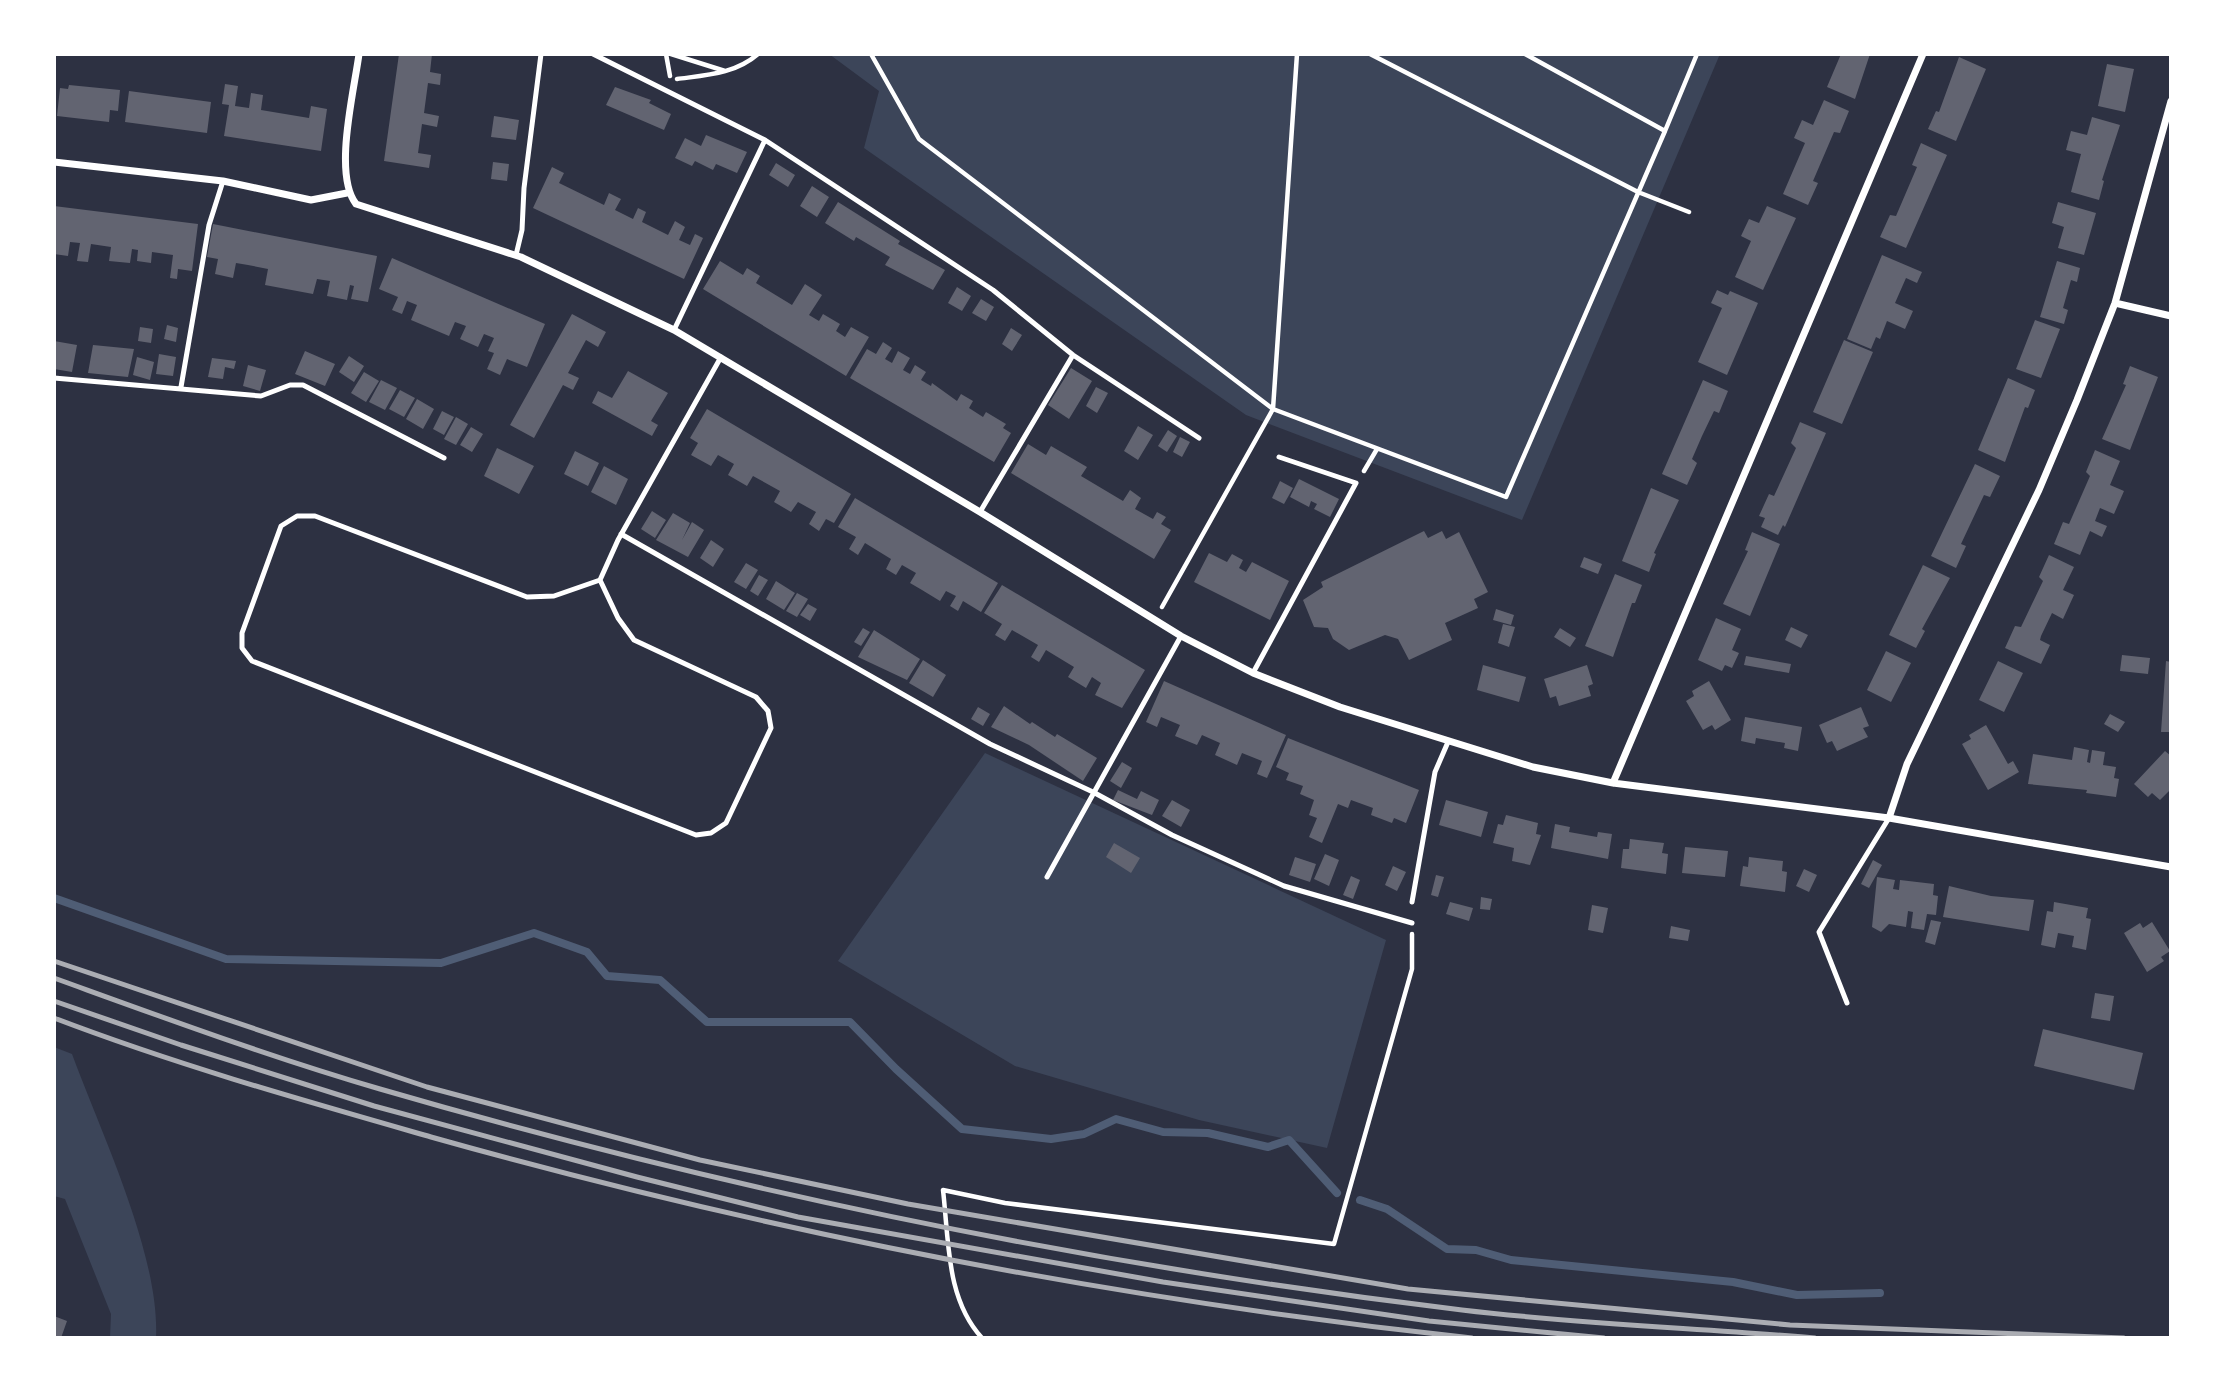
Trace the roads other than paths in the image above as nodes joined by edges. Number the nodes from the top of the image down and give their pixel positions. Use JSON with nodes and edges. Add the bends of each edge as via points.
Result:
{"nodes":[{"id":1,"x":359,"y":54,"type":"edge"},
{"id":2,"x":541,"y":54,"type":"edge"},
{"id":3,"x":593,"y":54,"type":"edge"},
{"id":4,"x":1923,"y":54,"type":"edge"},
{"id":5,"x":2171,"y":101,"type":"edge"},
{"id":6,"x":765,"y":140,"type":"junction"},
{"id":7,"x":54,"y":162,"type":"edge"},
{"id":8,"x":223,"y":181,"type":"junction"},
{"id":9,"x":347,"y":193,"type":"junction"},
{"id":10,"x":516,"y":255,"type":"junction"},
{"id":11,"x":2115,"y":303,"type":"junction"},
{"id":12,"x":2171,"y":316,"type":"edge"},
{"id":13,"x":674,"y":330,"type":"junction"},
{"id":14,"x":1073,"y":355,"type":"junction"},
{"id":15,"x":721,"y":357,"type":"junction"},
{"id":16,"x":54,"y":377,"type":"edge"},
{"id":17,"x":181,"y":387,"type":"junction"},
{"id":18,"x":1199,"y":438,"type":"dead end"},
{"id":19,"x":1279,"y":457,"type":"dead end"},
{"id":20,"x":444,"y":458,"type":"dead end"},
{"id":21,"x":980,"y":512,"type":"junction"},
{"id":22,"x":621,"y":534,"type":"junction"},
{"id":23,"x":600,"y":580,"type":"junction"},
{"id":24,"x":1181,"y":636,"type":"junction"},
{"id":25,"x":1253,"y":673,"type":"junction"},
{"id":26,"x":1448,"y":742,"type":"junction"},
{"id":27,"x":1613,"y":783,"type":"junction"},
{"id":28,"x":1094,"y":792,"type":"junction"},
{"id":29,"x":1889,"y":818,"type":"junction"},
{"id":30,"x":2171,"y":867,"type":"edge"},
{"id":31,"x":1047,"y":877,"type":"dead end"},
{"id":32,"x":1412,"y":902,"type":"dead end"},
{"id":33,"x":1412,"y":923,"type":"road end"},
{"id":34,"x":1847,"y":1003,"type":"dead end"}],
"edges":[{"from":1,"to":9,"type":"street","via":[[345,163]]},
{"from":2,"to":10,"type":"lane"},
{"from":3,"to":6,"type":"lane"},
{"from":4,"to":27,"type":"street"},
{"from":5,"to":11,"type":"street"},
{"from":6,"to":13,"type":"lane"},
{"from":6,"to":14,"type":"lane","via":[[993,290]]},
{"from":7,"to":8,"type":"street"},
{"from":8,"to":9,"type":"street","via":[[311,200]]},
{"from":8,"to":17,"type":"lane","via":[[209,225]]},
{"from":9,"to":10,"type":"street","via":[[365,210]]},
{"from":10,"to":13,"type":"street"},
{"from":11,"to":12,"type":"street"},
{"from":11,"to":29,"type":"street","via":[[2039,490],[1907,764]]},
{"from":13,"to":15,"type":"street"},
{"from":14,"to":18,"type":"lane"},
{"from":14,"to":21,"type":"lane"},
{"from":15,"to":21,"type":"street"},
{"from":15,"to":22,"type":"lane"},
{"from":16,"to":17,"type":"lane"},
{"from":17,"to":20,"type":"lane","via":[[261,396],[303,385]]},
{"from":19,"to":25,"type":"lane","via":[[1356,483]]},
{"from":21,"to":24,"type":"street"},
{"from":22,"to":23,"type":"lane"},
{"from":22,"to":28,"type":"lane","via":[[990,744]]},
{"from":23,"to":23,"type":"lane","via":[[634,640],[756,697],[768,711],[771,727],[726,823],[711,833],[696,835],[252,661],[242,648],[242,633],[281,526],[297,516],[315,516],[527,597],[554,596]]},
{"from":24,"to":25,"type":"street"},
{"from":24,"to":28,"type":"lane"},
{"from":25,"to":26,"type":"street"},
{"from":26,"to":27,"type":"street","via":[[1533,767]]},
{"from":26,"to":32,"type":"lane","via":[[1435,772]]},
{"from":27,"to":29,"type":"street"},
{"from":28,"to":31,"type":"lane"},
{"from":28,"to":33,"type":"lane","via":[[1172,835],[1284,886]]},
{"from":29,"to":30,"type":"street"},
{"from":29,"to":34,"type":"lane","via":[[1819,932]]}]}
